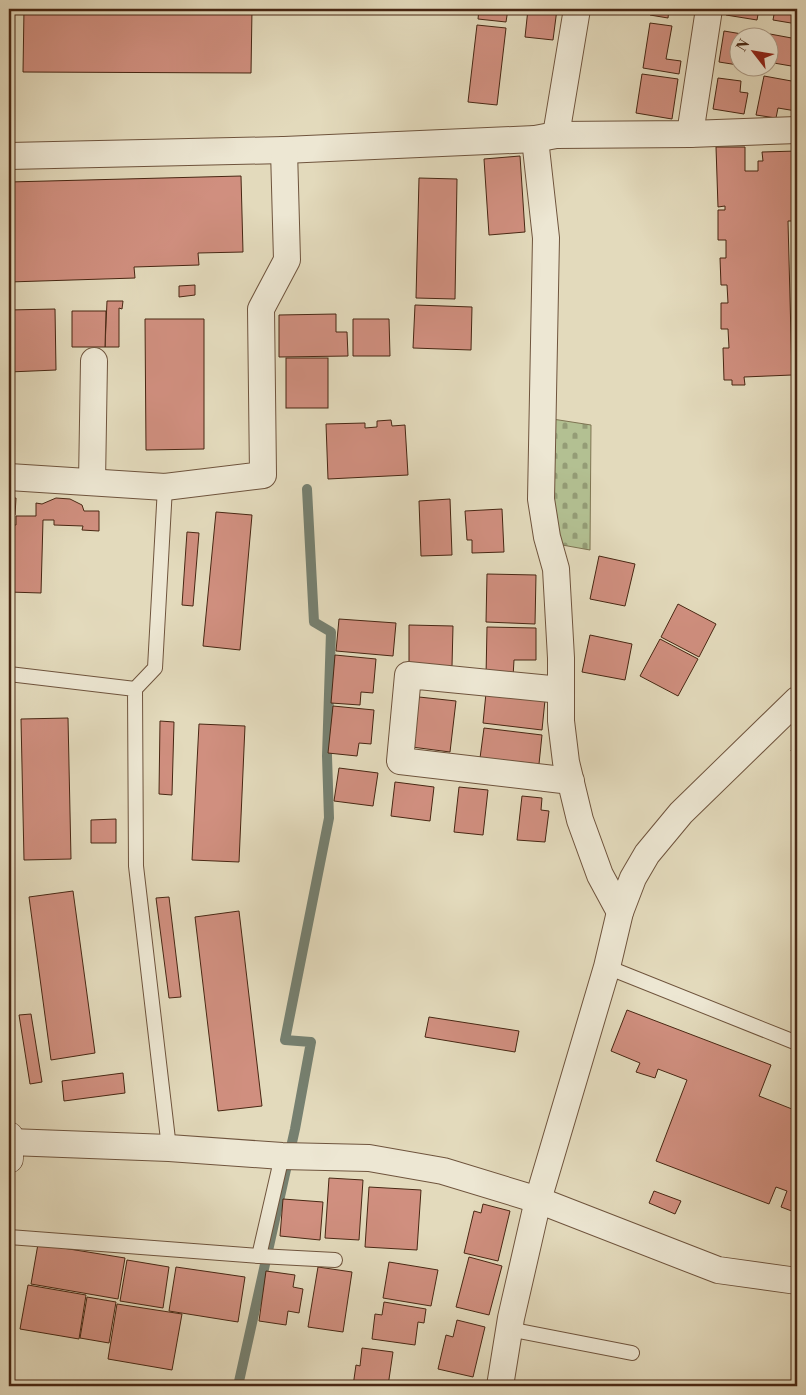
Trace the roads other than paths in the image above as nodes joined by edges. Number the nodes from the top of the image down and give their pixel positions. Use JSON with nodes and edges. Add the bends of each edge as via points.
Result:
{"nodes":[{"id":1,"x":577,"y":9,"type":"edge"},
{"id":2,"x":709,"y":9,"type":"edge"},
{"id":3,"x":797,"y":130,"type":"edge"},
{"id":4,"x":690,"y":134,"type":"junction"},
{"id":5,"x":546,"y":137,"type":"junction"},
{"id":6,"x":284,"y":150,"type":"junction"},
{"id":7,"x":9,"y":156,"type":"edge"},
{"id":8,"x":94,"y":361,"type":"dead end"},
{"id":9,"x":9,"y":476,"type":"edge"},
{"id":10,"x":92,"y":482,"type":"junction"},
{"id":11,"x":165,"y":487,"type":"junction"},
{"id":12,"x":9,"y":674,"type":"edge"},
{"id":13,"x":135,"y":689,"type":"junction"},
{"id":14,"x":561,"y":690,"type":"junction"},
{"id":15,"x":796,"y":703,"type":"edge"},
{"id":16,"x":571,"y":780,"type":"junction"},
{"id":17,"x":620,"y":912,"type":"junction"},
{"id":18,"x":607,"y":967,"type":"junction"},
{"id":19,"x":797,"y":1042,"type":"edge"},
{"id":20,"x":9,"y":1146,"type":"edge"},
{"id":21,"x":169,"y":1148,"type":"junction"},
{"id":22,"x":282,"y":1156,"type":"junction"},
{"id":23,"x":538,"y":1200,"type":"junction"},
{"id":24,"x":9,"y":1237,"type":"edge"},
{"id":25,"x":259,"y":1256,"type":"junction"},
{"id":26,"x":335,"y":1260,"type":"dead end"},
{"id":27,"x":797,"y":1281,"type":"edge"},
{"id":28,"x":509,"y":1329,"type":"junction"},
{"id":29,"x":632,"y":1353,"type":"dead end"},
{"id":30,"x":500,"y":1386,"type":"edge"}],
"edges":[{"from":1,"to":5,"type":"street"},
{"from":2,"to":4,"type":"street"},
{"from":3,"to":4,"type":"street"},
{"from":4,"to":5,"type":"street"},
{"from":5,"to":6,"type":"street"},
{"from":5,"to":14,"type":"street","via":[[541,499],[556,569]]},
{"from":6,"to":7,"type":"street"},
{"from":6,"to":11,"type":"street","via":[[287,260],[261,310],[264,475]]},
{"from":8,"to":10,"type":"street"},
{"from":9,"to":10,"type":"street"},
{"from":10,"to":11,"type":"street"},
{"from":11,"to":13,"type":"lane","via":[[155,668]]},
{"from":12,"to":13,"type":"lane"},
{"from":13,"to":21,"type":"lane","via":[[136,866]]},
{"from":14,"to":16,"type":"street","via":[[561,722]]},
{"from":14,"to":16,"type":"street","via":[[408,675],[400,761]]},
{"from":15,"to":17,"type":"street","via":[[681,813],[632,878]]},
{"from":16,"to":17,"type":"street","via":[[580,820],[600,875]]},
{"from":17,"to":18,"type":"street"},
{"from":18,"to":19,"type":"lane"},
{"from":18,"to":23,"type":"street"},
{"from":20,"to":21,"type":"street"},
{"from":21,"to":22,"type":"street"},
{"from":22,"to":23,"type":"street","via":[[369,1158],[443,1171]]},
{"from":22,"to":25,"type":"lane"},
{"from":23,"to":27,"type":"street","via":[[718,1270]]},
{"from":23,"to":28,"type":"street"},
{"from":24,"to":25,"type":"lane"},
{"from":25,"to":26,"type":"lane"},
{"from":28,"to":29,"type":"lane"},
{"from":28,"to":30,"type":"street"}]}
